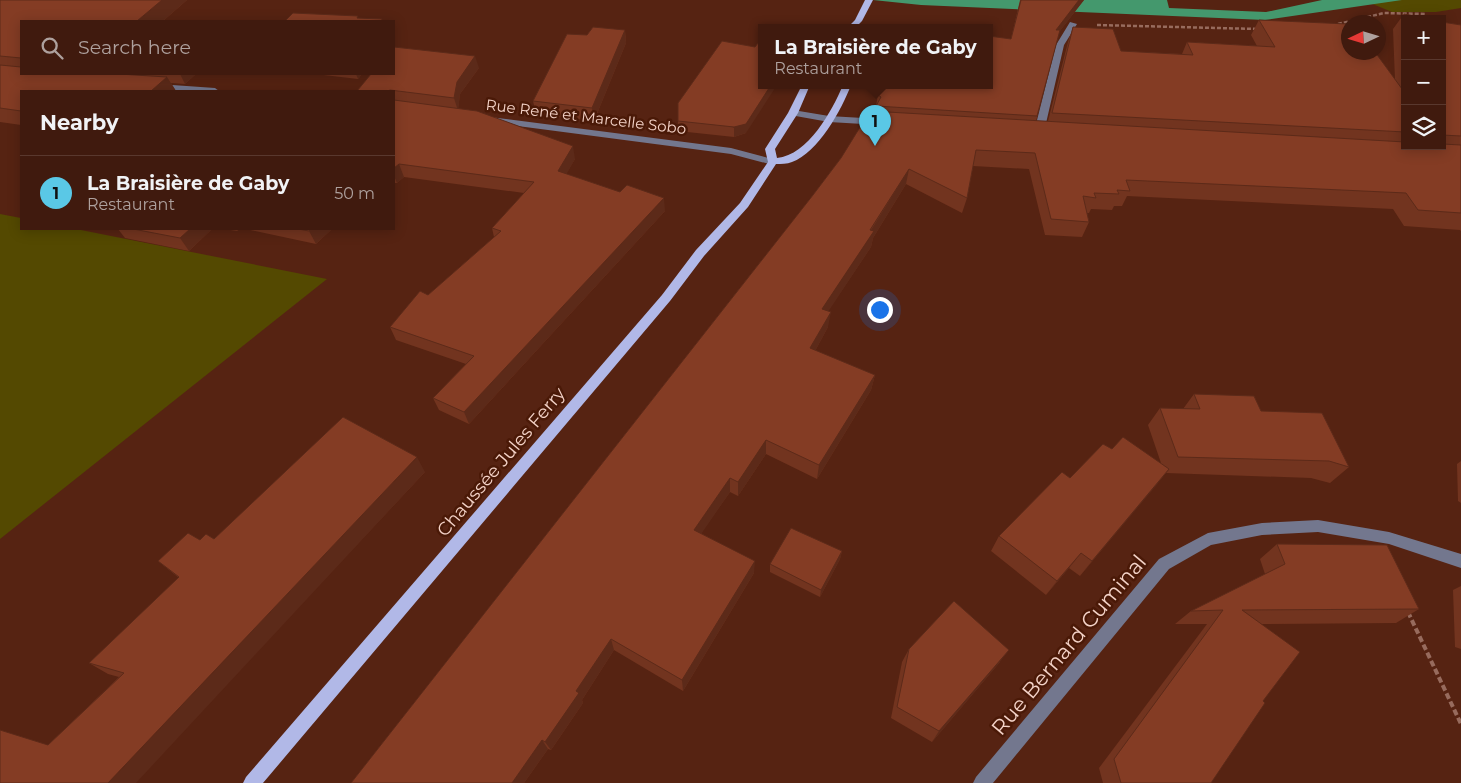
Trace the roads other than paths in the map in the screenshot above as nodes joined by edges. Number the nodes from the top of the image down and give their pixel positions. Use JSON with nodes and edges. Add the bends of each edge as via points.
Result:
{"nodes":[{"id":1,"x":869,"y":0,"type":"edge"},
{"id":2,"x":857,"y":24,"type":"edge"},
{"id":3,"x":1073,"y":24,"type":"road end"},
{"id":4,"x":147,"y":86,"type":"edge"},
{"id":5,"x":804,"y":89,"type":"edge"},
{"id":6,"x":846,"y":89,"type":"edge"},
{"id":7,"x":202,"y":90,"type":"edge"},
{"id":8,"x":793,"y":113,"type":"junction"},
{"id":9,"x":829,"y":118,"type":"junction"},
{"id":10,"x":480,"y":119,"type":"edge"},
{"id":11,"x":891,"y":123,"type":"edge"},
{"id":12,"x":1039,"y":132,"type":"edge"},
{"id":13,"x":773,"y":162,"type":"junction"},
{"id":14,"x":1461,"y":562,"type":"edge"},
{"id":15,"x":252,"y":783,"type":"edge"},
{"id":16,"x":982,"y":783,"type":"edge"}],
"edges":[{"from":1,"to":2,"type":"main road"},
{"from":3,"to":12,"type":"street","via":[[1060,45]]},
{"from":4,"to":7,"type":"street"},
{"from":5,"to":8,"type":"main road","name":"Chaussée Jules Ferry"},
{"from":6,"to":9,"type":"main road"},
{"from":8,"to":9,"type":"street"},
{"from":8,"to":13,"type":"main road","name":"Chaussée Jules Ferry","via":[[770,149]]},
{"from":9,"to":11,"type":"street"},
{"from":9,"to":13,"type":"main road","via":[[810,144],[789,160]]},
{"from":10,"to":13,"type":"street","name":"Rue René et Marcelle Sobo","via":[[731,150]]},
{"from":13,"to":15,"type":"main road","name":"Chaussée Jules Ferry","via":[[744,205],[700,253],[666,298]]},
{"from":14,"to":16,"type":"street","name":"Rue Bernard Cuminal","via":[[1389,538],[1318,526],[1262,529],[1208,539],[1164,564]]}]}
